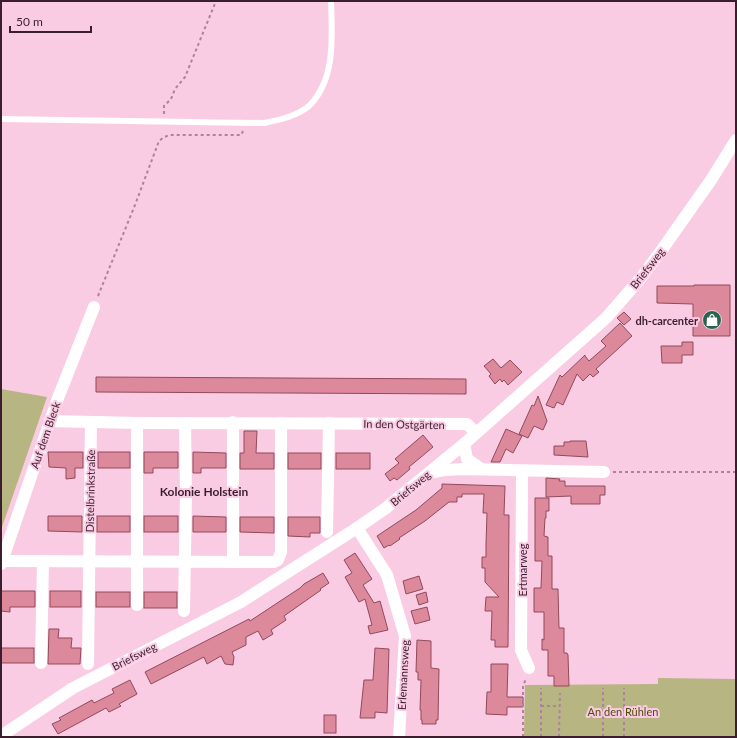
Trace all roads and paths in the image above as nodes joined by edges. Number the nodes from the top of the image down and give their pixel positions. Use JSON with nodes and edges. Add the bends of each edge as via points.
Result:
{"nodes":[{"id":1,"x":216,"y":1,"type":"edge"},
{"id":2,"x":332,"y":1,"type":"edge"},
{"id":3,"x":1,"y":119,"type":"edge"},
{"id":4,"x":167,"y":121,"type":"junction"},
{"id":5,"x":244,"y":122,"type":"junction"},
{"id":6,"x":736,"y":140,"type":"edge"},
{"id":7,"x":94,"y":307,"type":"joint"},
{"id":8,"x":50,"y":420,"type":"junction"},
{"id":9,"x":91,"y":422,"type":"junction"},
{"id":10,"x":233,"y":422,"type":"junction"},
{"id":11,"x":137,"y":423,"type":"junction"},
{"id":12,"x":185,"y":423,"type":"junction"},
{"id":13,"x":281,"y":423,"type":"junction"},
{"id":14,"x":329,"y":423,"type":"junction"},
{"id":15,"x":476,"y":433,"type":"junction"},
{"id":16,"x":464,"y":444,"type":"junction"},
{"id":17,"x":481,"y":469,"type":"junction"},
{"id":18,"x":522,"y":471,"type":"junction"},
{"id":19,"x":604,"y":472,"type":"joint"},
{"id":20,"x":736,"y":472,"type":"edge"},
{"id":21,"x":428,"y":474,"type":"junction"},
{"id":22,"x":357,"y":528,"type":"junction"},
{"id":23,"x":327,"y":532,"type":"dead end"},
{"id":24,"x":90,"y":560,"type":"junction"},
{"id":25,"x":43,"y":561,"type":"junction"},
{"id":26,"x":137,"y":561,"type":"junction"},
{"id":27,"x":2,"y":562,"type":"edge"},
{"id":28,"x":185,"y":562,"type":"junction"},
{"id":29,"x":232,"y":562,"type":"junction"},
{"id":30,"x":137,"y":605,"type":"dead end"},
{"id":31,"x":184,"y":611,"type":"dead end"},
{"id":32,"x":41,"y":663,"type":"dead end"},
{"id":33,"x":88,"y":664,"type":"dead end"},
{"id":34,"x":529,"y":668,"type":"joint"},
{"id":35,"x":541,"y":688,"type":"dead end"},
{"id":36,"x":603,"y":688,"type":"dead end"},
{"id":37,"x":624,"y":688,"type":"dead end"},
{"id":38,"x":560,"y":693,"type":"dead end"},
{"id":39,"x":541,"y":706,"type":"junction"},
{"id":40,"x":560,"y":706,"type":"junction"},
{"id":41,"x":1,"y":736,"type":"edge"},
{"id":42,"x":399,"y":737,"type":"edge"},
{"id":43,"x":523,"y":737,"type":"edge"},
{"id":44,"x":541,"y":737,"type":"edge"},
{"id":45,"x":559,"y":737,"type":"edge"},
{"id":46,"x":603,"y":737,"type":"edge"},
{"id":47,"x":624,"y":737,"type":"edge"}],
"edges":[{"from":1,"to":4,"type":"path","via":[[185,77],[164,106]]},
{"from":2,"to":5,"type":"lane","via":[[330,60],[325,80],[309,106],[280,120],[264,123]]},
{"from":3,"to":4,"type":"lane"},
{"from":4,"to":5,"type":"lane"},
{"from":5,"to":7,"type":"path","via":[[245,129],[241,135],[170,135],[159,141]]},
{"from":6,"to":15,"type":"street","name":"Briefsweg","via":[[686,217],[640,279],[606,318]]},
{"from":7,"to":8,"type":"street","name":"Auf dem Bleck"},
{"from":8,"to":9,"type":"street","name":"In den Ostgärten"},
{"from":8,"to":27,"type":"street","name":"Auf dem Bleck"},
{"from":9,"to":11,"type":"street","name":"In den Ostgärten"},
{"from":9,"to":24,"type":"street","name":"Distelbrinkstraße"},
{"from":10,"to":12,"type":"street","name":"In den Ostgärten"},
{"from":10,"to":13,"type":"street","name":"In den Ostgärten"},
{"from":10,"to":29,"type":"street"},
{"from":11,"to":12,"type":"street","name":"In den Ostgärten"},
{"from":11,"to":26,"type":"street"},
{"from":12,"to":28,"type":"street"},
{"from":13,"to":14,"type":"street","name":"In den Ostgärten"},
{"from":13,"to":29,"type":"street","via":[[278,560],[268,563]]},
{"from":14,"to":15,"type":"street","name":"In den Ostgärten","via":[[467,424]]},
{"from":14,"to":23,"type":"street"},
{"from":15,"to":16,"type":"street","name":"Briefsweg"},
{"from":16,"to":17,"type":"street","via":[[467,459]]},
{"from":16,"to":21,"type":"street","name":"Briefsweg"},
{"from":17,"to":18,"type":"street"},
{"from":17,"to":21,"type":"street","via":[[444,470]]},
{"from":18,"to":19,"type":"street"},
{"from":18,"to":34,"type":"street","name":"Ertmarweg","via":[[521,650]]},
{"from":19,"to":20,"type":"path"},
{"from":21,"to":22,"type":"street","name":"Briefsweg"},
{"from":22,"to":41,"type":"street","name":"Briefsweg","via":[[241,602],[73,688]]},
{"from":22,"to":42,"type":"street","name":"Erlemannsweg","via":[[387,576],[405,636]]},
{"from":24,"to":25,"type":"street"},
{"from":24,"to":26,"type":"street"},
{"from":24,"to":33,"type":"street","name":"Distelbrinkstraße"},
{"from":25,"to":27,"type":"street"},
{"from":25,"to":32,"type":"street"},
{"from":26,"to":28,"type":"street"},
{"from":26,"to":30,"type":"street"},
{"from":28,"to":29,"type":"street"},
{"from":28,"to":31,"type":"street"},
{"from":34,"to":43,"type":"path","via":[[523,687]]},
{"from":35,"to":39,"type":"path"},
{"from":36,"to":46,"type":"path"},
{"from":37,"to":47,"type":"path"},
{"from":38,"to":40,"type":"path"},
{"from":39,"to":40,"type":"path"},
{"from":39,"to":44,"type":"path"},
{"from":40,"to":45,"type":"path"}]}
